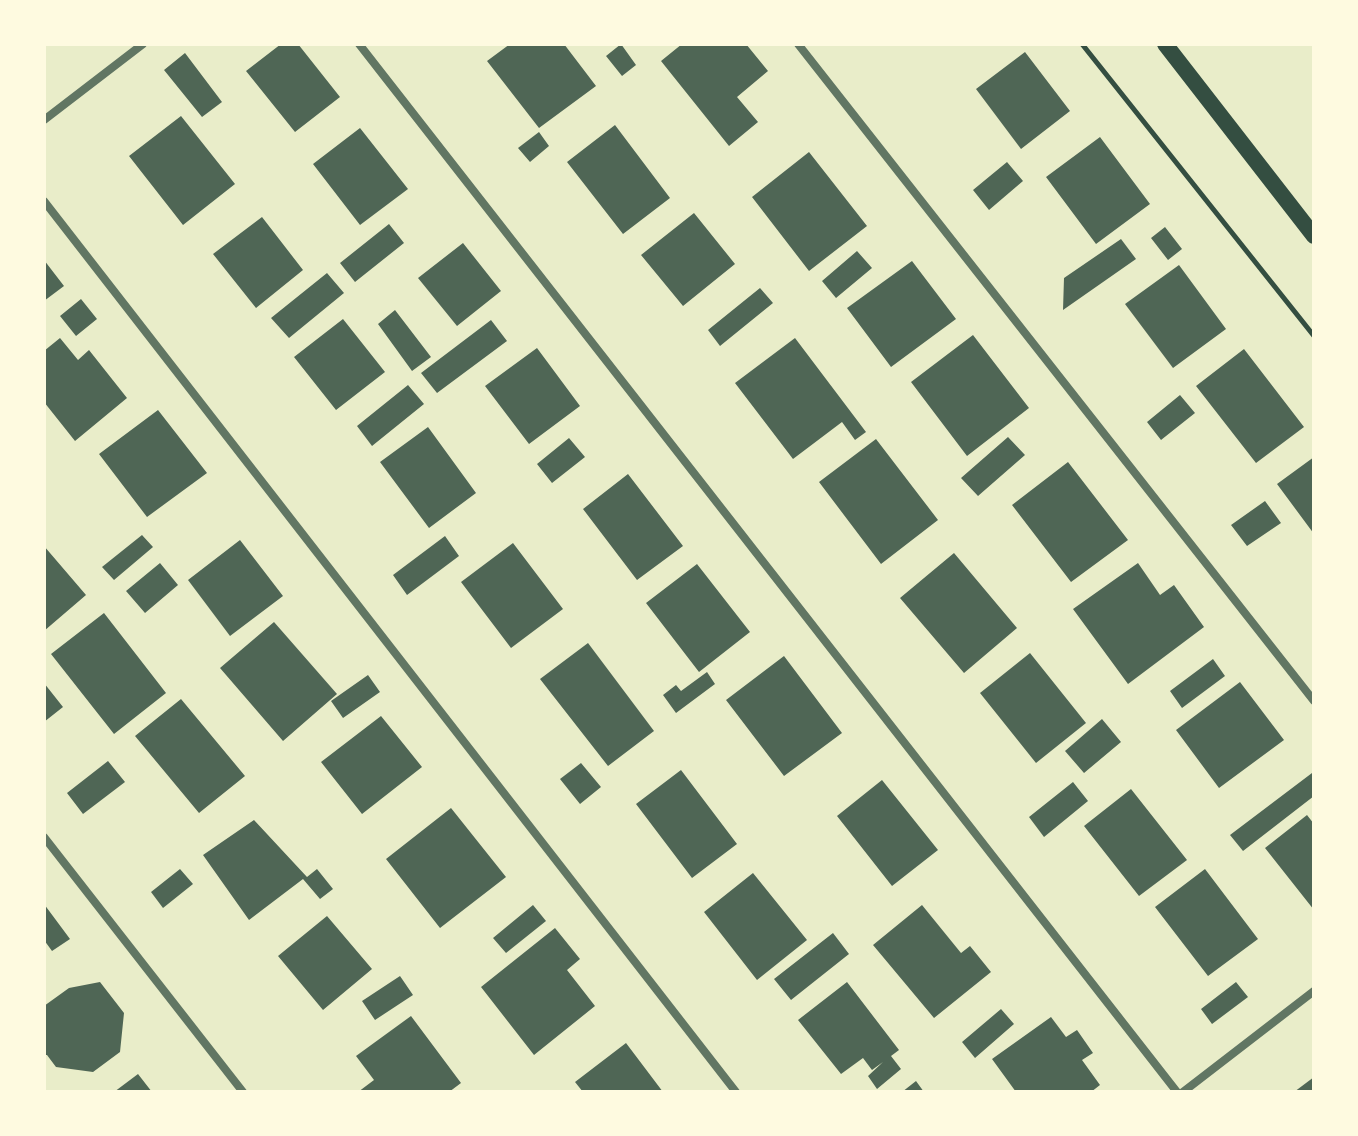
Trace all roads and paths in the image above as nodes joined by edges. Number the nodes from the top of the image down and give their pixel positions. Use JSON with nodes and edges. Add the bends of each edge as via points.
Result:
{"nodes":[{"id":1,"x":143,"y":44,"type":"edge"},
{"id":2,"x":359,"y":44,"type":"edge"},
{"id":3,"x":798,"y":44,"type":"edge"},
{"id":4,"x":1082,"y":44,"type":"edge"},
{"id":5,"x":1165,"y":44,"type":"edge"},
{"id":6,"x":44,"y":120,"type":"edge"},
{"id":7,"x":44,"y":201,"type":"edge"},
{"id":8,"x":1314,"y":236,"type":"edge"},
{"id":9,"x":1314,"y":336,"type":"edge"},
{"id":10,"x":1314,"y":701,"type":"edge"},
{"id":11,"x":44,"y":837,"type":"edge"},
{"id":12,"x":1314,"y":991,"type":"edge"},
{"id":13,"x":243,"y":1092,"type":"edge"},
{"id":14,"x":736,"y":1092,"type":"edge"},
{"id":15,"x":1177,"y":1092,"type":"edge"},
{"id":16,"x":1183,"y":1092,"type":"edge"}],
"edges":[{"from":1,"to":6,"type":"street"},
{"from":2,"to":15,"type":"street"},
{"from":3,"to":10,"type":"street"},
{"from":4,"to":9,"type":"path"},
{"from":5,"to":8,"type":"main road"},
{"from":7,"to":14,"type":"street"},
{"from":11,"to":13,"type":"street"},
{"from":12,"to":16,"type":"street"}]}
